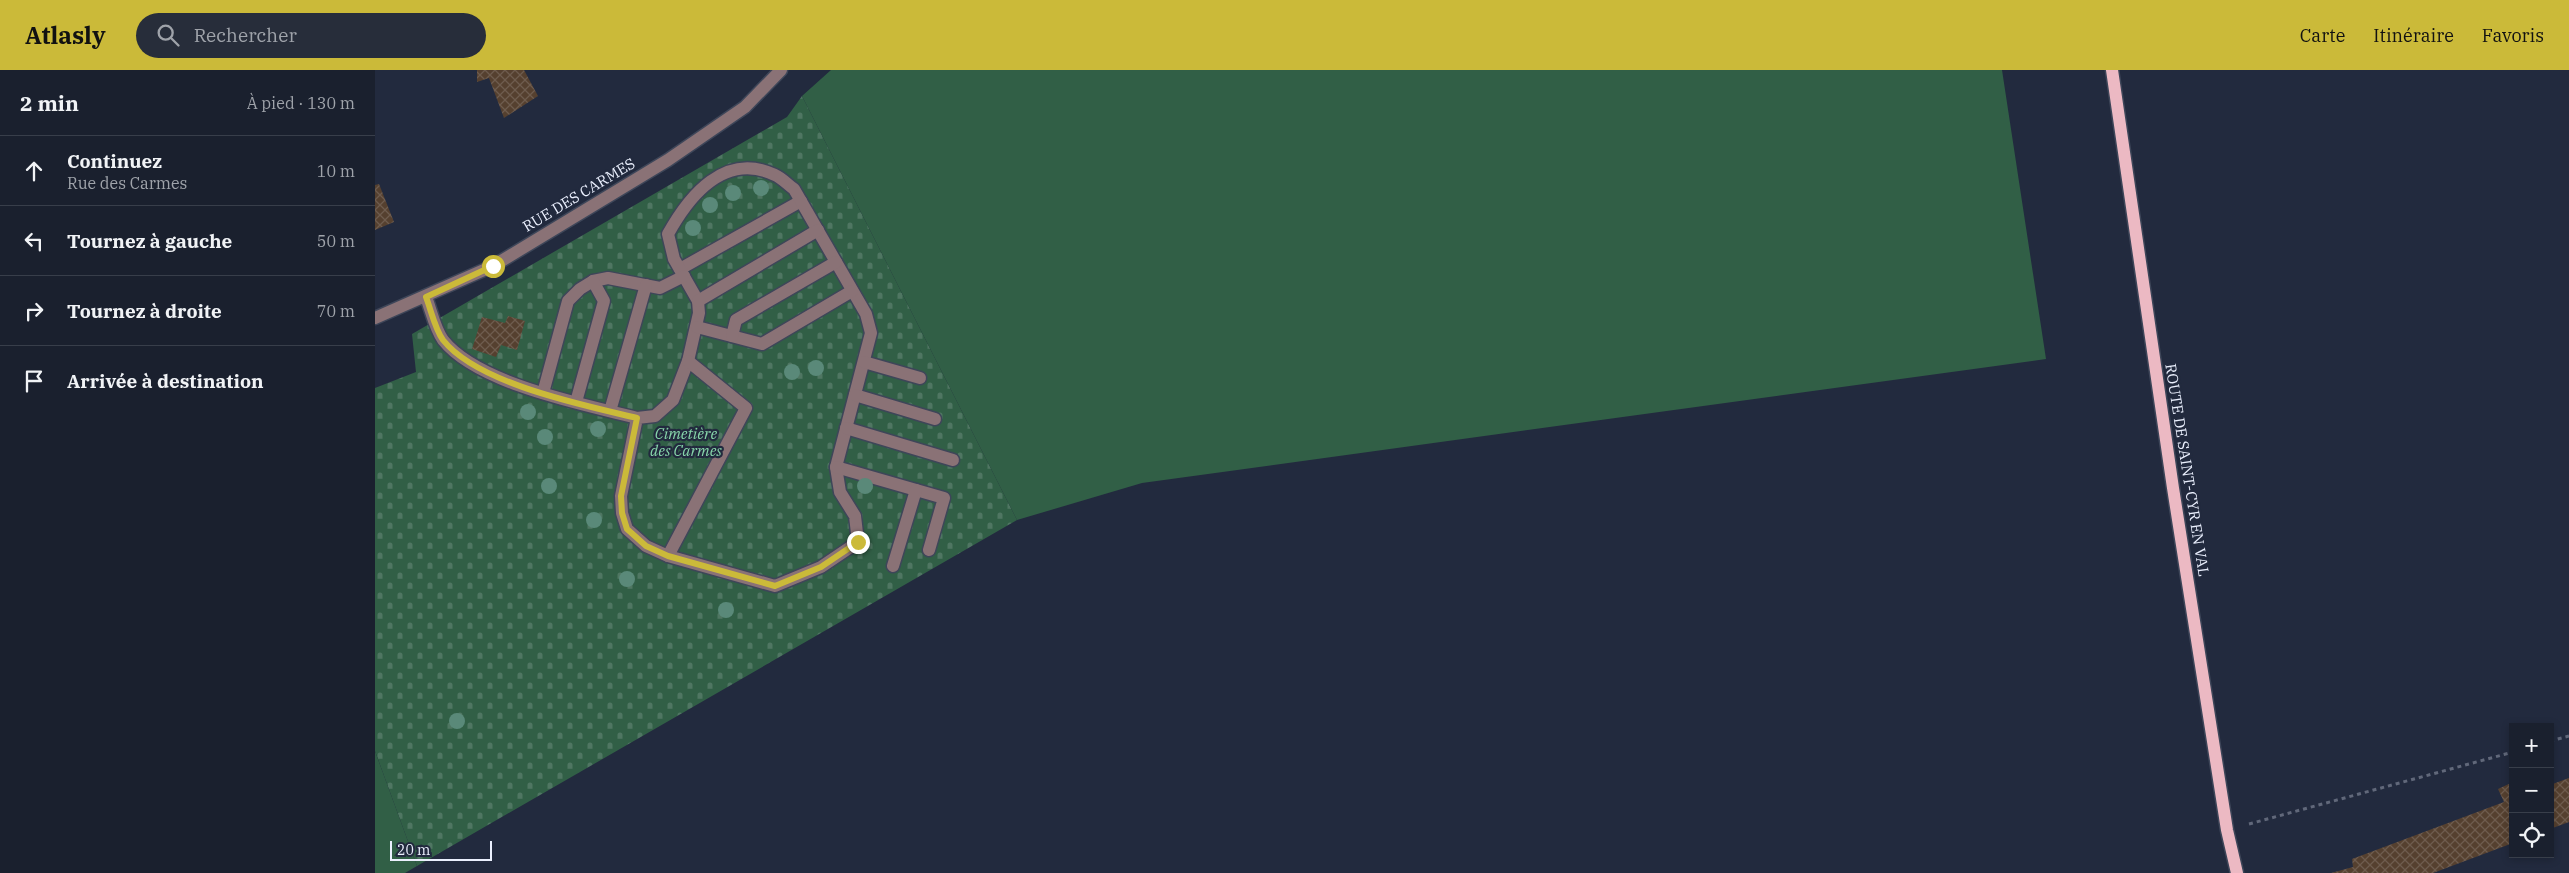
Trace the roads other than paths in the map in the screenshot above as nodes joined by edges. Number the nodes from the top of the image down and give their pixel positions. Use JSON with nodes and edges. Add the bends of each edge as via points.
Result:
{"nodes":[{"id":1,"x":781,"y":70,"type":"edge"},
{"id":2,"x":2112,"y":70,"type":"edge"},
{"id":3,"x":801,"y":201,"type":"junction"},
{"id":4,"x":818,"y":230,"type":"junction"},
{"id":5,"x":836,"y":262,"type":"junction"},
{"id":6,"x":682,"y":272,"type":"junction"},
{"id":7,"x":593,"y":281,"type":"junction"},
{"id":8,"x":646,"y":285,"type":"junction"},
{"id":9,"x":853,"y":291,"type":"junction"},
{"id":10,"x":426,"y":297,"type":"junction"},
{"id":11,"x":698,"y":301,"type":"junction"},
{"id":12,"x":375,"y":318,"type":"edge"},
{"id":13,"x":697,"y":327,"type":"junction"},
{"id":14,"x":732,"y":336,"type":"junction"},
{"id":15,"x":688,"y":361,"type":"junction"},
{"id":16,"x":864,"y":362,"type":"junction"},
{"id":17,"x":920,"y":378,"type":"dead end"},
{"id":18,"x":543,"y":393,"type":"junction"},
{"id":19,"x":855,"y":395,"type":"junction"},
{"id":20,"x":576,"y":402,"type":"junction"},
{"id":21,"x":610,"y":412,"type":"junction"},
{"id":22,"x":637,"y":418,"type":"junction"},
{"id":23,"x":935,"y":419,"type":"dead end"},
{"id":24,"x":846,"y":428,"type":"junction"},
{"id":25,"x":953,"y":460,"type":"dead end"},
{"id":26,"x":836,"y":466,"type":"junction"},
{"id":27,"x":916,"y":490,"type":"junction"},
{"id":28,"x":929,"y":550,"type":"dead end"},
{"id":29,"x":668,"y":556,"type":"junction"},
{"id":30,"x":893,"y":566,"type":"dead end"},
{"id":31,"x":2237,"y":873,"type":"edge"}],
"edges":[{"from":1,"to":10,"type":"street","name":"RUE DES CARMES","via":[[745,107],[668,160],[493,266]]},
{"from":2,"to":31,"type":"main road","name":"ROUTE DE SAINT-CYR EN VAL","via":[[2173,488],[2227,830]]},
{"from":3,"to":4,"type":"street"},
{"from":3,"to":6,"type":"street"},
{"from":3,"to":6,"type":"street","via":[[794,189],[775,175],[750,168],[723,173],[695,194],[668,234],[674,259]]},
{"from":4,"to":5,"type":"street"},
{"from":4,"to":11,"type":"street"},
{"from":5,"to":9,"type":"street"},
{"from":5,"to":14,"type":"street","via":[[736,320]]},
{"from":6,"to":8,"type":"street","via":[[660,288]]},
{"from":6,"to":11,"type":"street"},
{"from":7,"to":8,"type":"street","via":[[608,278]]},
{"from":7,"to":18,"type":"street","via":[[568,301]]},
{"from":7,"to":20,"type":"street","via":[[604,301]]},
{"from":8,"to":21,"type":"street"},
{"from":9,"to":14,"type":"street","via":[[762,344]]},
{"from":9,"to":16,"type":"street","via":[[866,314],[871,333]]},
{"from":10,"to":12,"type":"street","name":"RUE DES CARMES"},
{"from":10,"to":18,"type":"street","via":[[442,339],[463,360]]},
{"from":11,"to":13,"type":"street"},
{"from":13,"to":14,"type":"street"},
{"from":13,"to":15,"type":"street"},
{"from":15,"to":22,"type":"street","via":[[673,400],[655,416]]},
{"from":15,"to":29,"type":"street","via":[[746,408]]},
{"from":16,"to":17,"type":"street"},
{"from":16,"to":19,"type":"street"},
{"from":18,"to":20,"type":"street"},
{"from":19,"to":23,"type":"street"},
{"from":19,"to":24,"type":"street"},
{"from":20,"to":21,"type":"street"},
{"from":21,"to":22,"type":"street"},
{"from":22,"to":29,"type":"street","via":[[621,496],[622,513],[627,529],[646,546]]},
{"from":24,"to":25,"type":"street"},
{"from":24,"to":26,"type":"street"},
{"from":26,"to":27,"type":"street"},
{"from":26,"to":29,"type":"street","via":[[840,492],[855,516],[858,542],[821,567],[775,586]]},
{"from":27,"to":28,"type":"street","via":[[944,498]]},
{"from":27,"to":30,"type":"street"}]}
